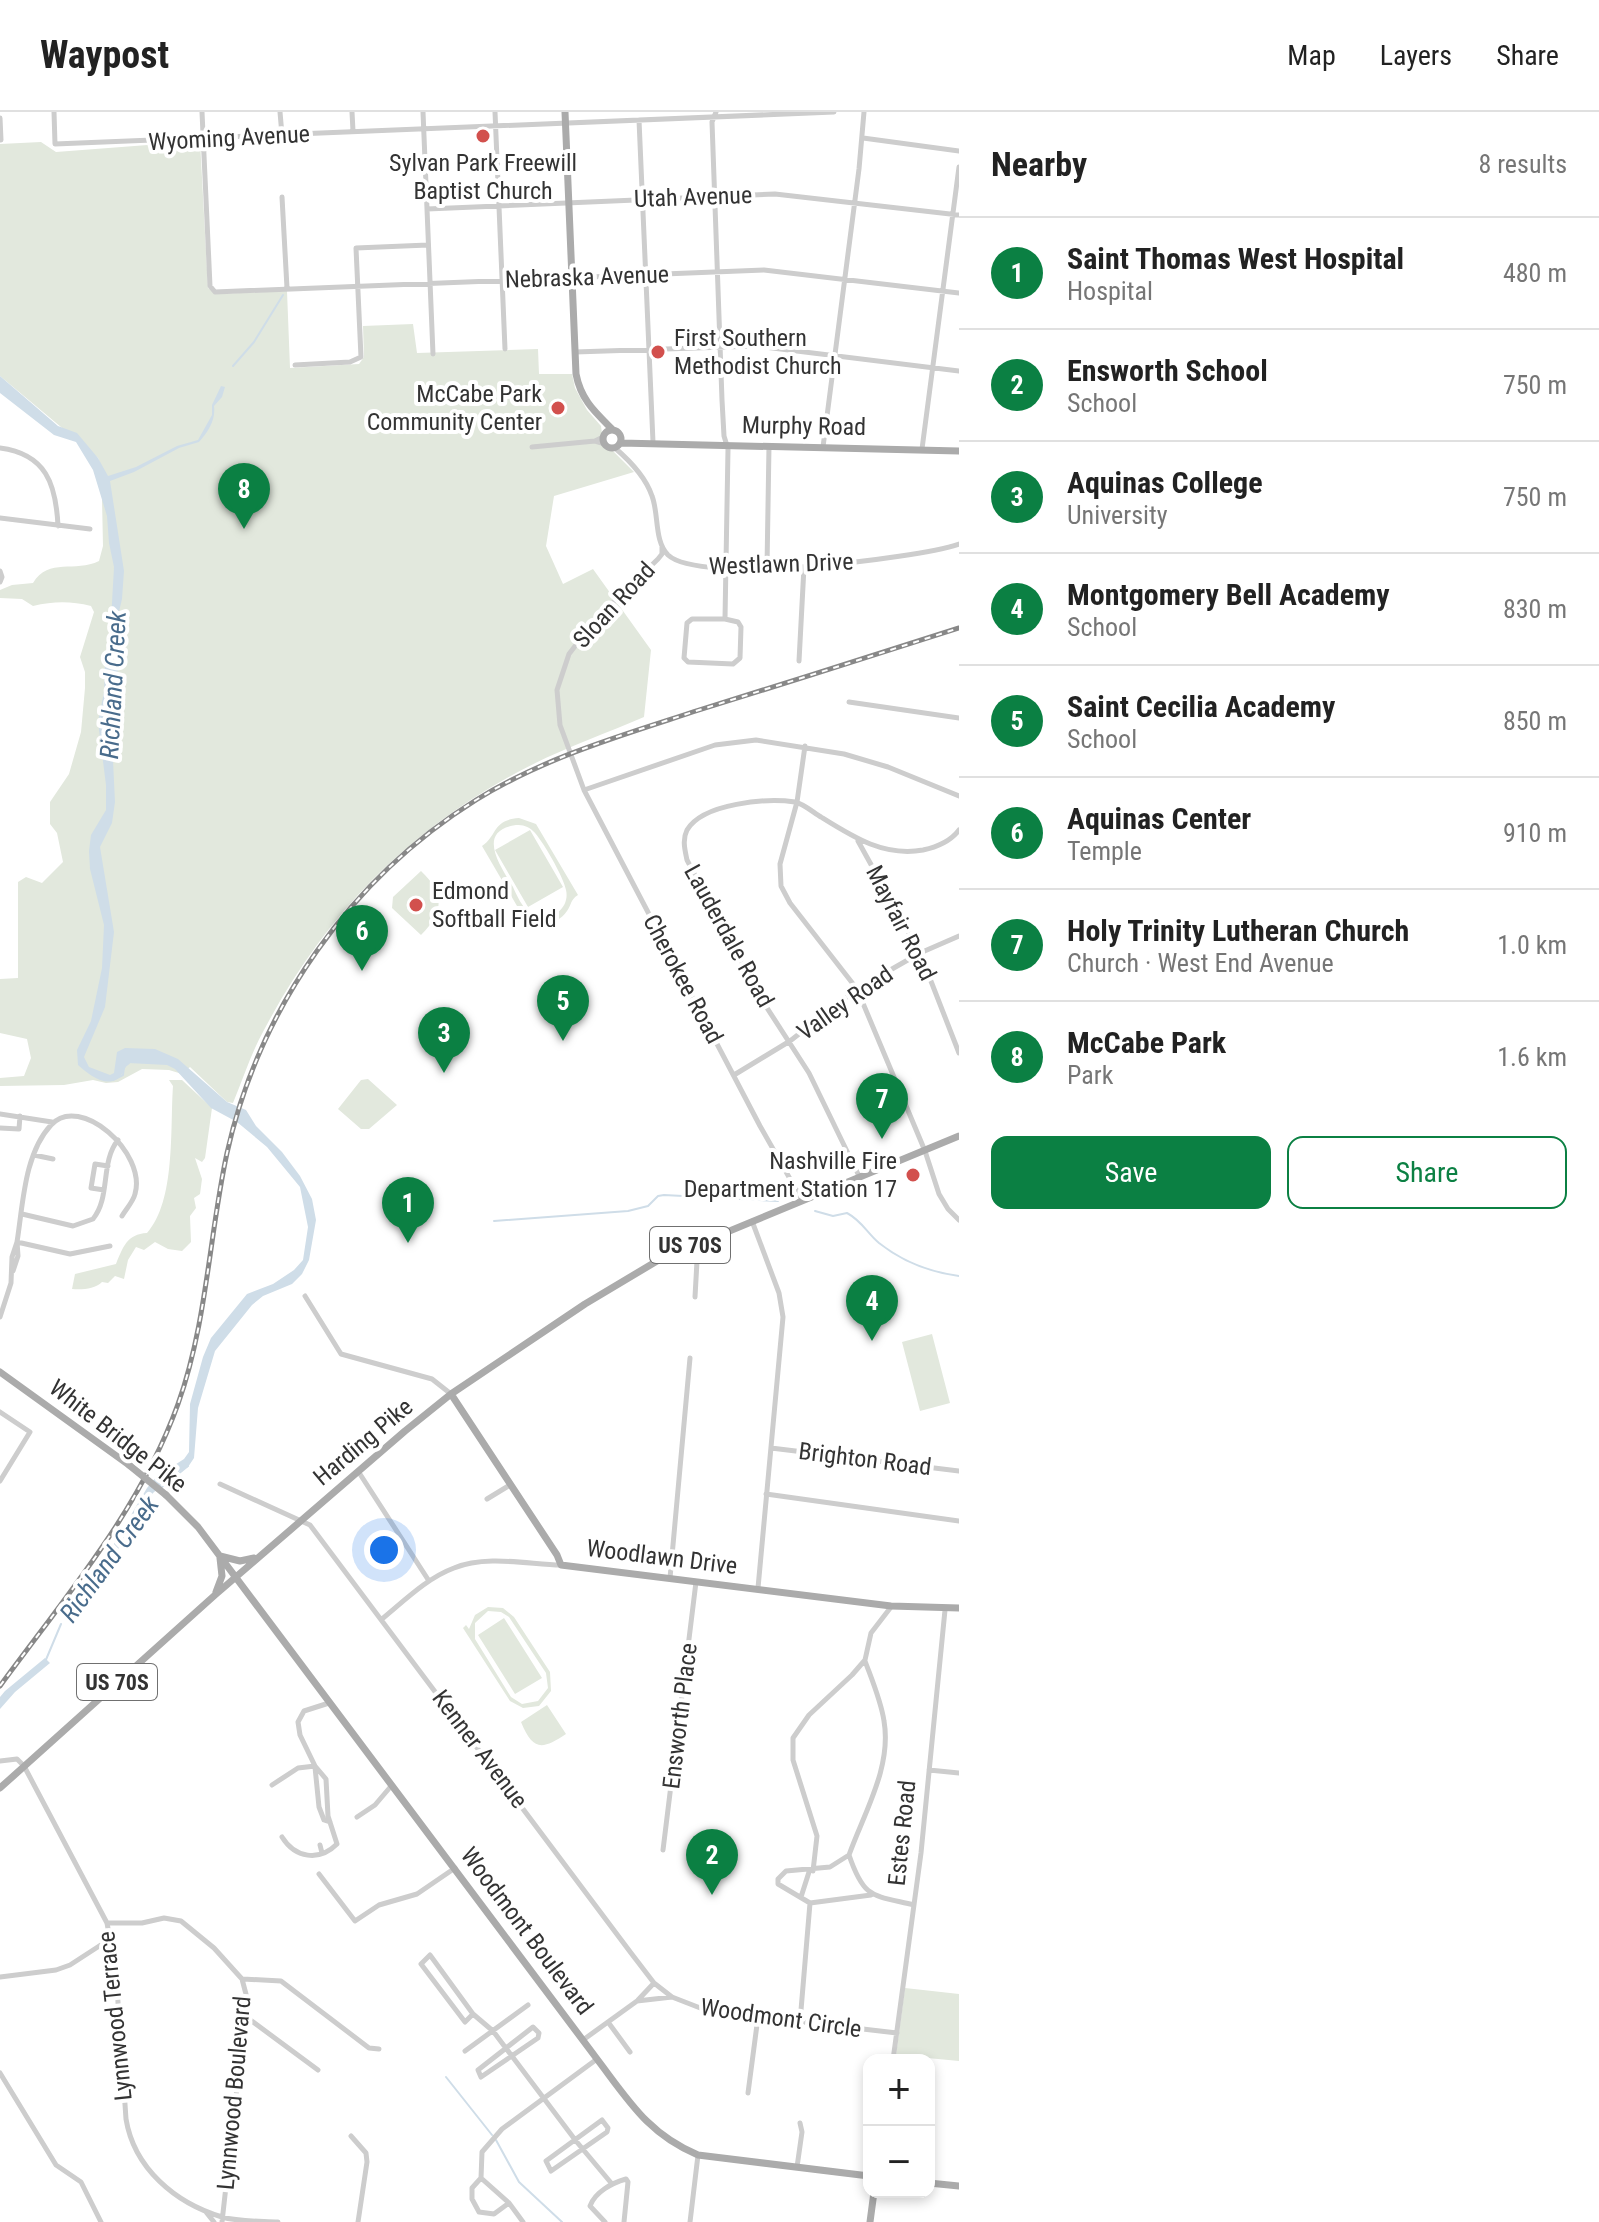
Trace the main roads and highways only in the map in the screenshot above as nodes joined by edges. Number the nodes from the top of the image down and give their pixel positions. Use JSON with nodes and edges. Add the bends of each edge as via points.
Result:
{"nodes":[{"id":1,"x":565,"y":112,"type":"edge"},
{"id":2,"x":606,"y":436,"type":"junction"},
{"id":3,"x":619,"y":443,"type":"junction"},
{"id":4,"x":959,"y":451,"type":"edge"},
{"id":5,"x":959,"y":1136,"type":"edge"},
{"id":6,"x":0,"y":1372,"type":"edge"},
{"id":7,"x":451,"y":1394,"type":"junction"},
{"id":8,"x":219,"y":1556,"type":"junction"},
{"id":9,"x":260,"y":1556,"type":"junction"},
{"id":10,"x":235,"y":1576,"type":"junction"},
{"id":11,"x":215,"y":1595,"type":"junction"},
{"id":12,"x":959,"y":1608,"type":"edge"},
{"id":13,"x":0,"y":1788,"type":"edge"},
{"id":14,"x":863,"y":2175,"type":"edge"},
{"id":15,"x":935,"y":2184,"type":"edge"},
{"id":16,"x":959,"y":2186,"type":"edge"},
{"id":17,"x":873,"y":2198,"type":"edge"},
{"id":18,"x":870,"y":2222,"type":"edge"}],
"edges":[{"from":1,"to":2,"type":"main road","via":[[579,388]]},
{"from":2,"to":3,"type":"main road"},
{"from":2,"to":3,"type":"main road"},
{"from":3,"to":4,"type":"main road","name":"Murphy Road"},
{"from":5,"to":7,"type":"main road","name":"Harding Pike","number":"US 70S","via":[[698,1242],[623,1279]]},
{"from":6,"to":8,"type":"main road","name":"White Bridge Pike","bridge":true,"via":[[178,1506]]},
{"from":7,"to":9,"type":"main road","name":"Harding Pike","number":"US 70S"},
{"from":7,"to":12,"type":"main road","name":"Woodlawn Drive","via":[[561,1565],[891,1606]]},
{"from":8,"to":9,"type":"main road","via":[[240,1561]]},
{"from":8,"to":10,"type":"main road","name":"White Bridge Pike"},
{"from":8,"to":11,"type":"main road","via":[[222,1576]]},
{"from":9,"to":10,"type":"main road","name":"Harding Pike","number":"US 70S"},
{"from":10,"to":11,"type":"main road","name":"Harding Pike","number":"US 70S"},
{"from":10,"to":14,"type":"main road","name":"Woodmont Boulevard","via":[[654,2130],[698,2155]]},
{"from":11,"to":13,"type":"main road","name":"Harding Pike","number":"US 70S"},
{"from":15,"to":16,"type":"main road"},
{"from":17,"to":18,"type":"main road"}]}
